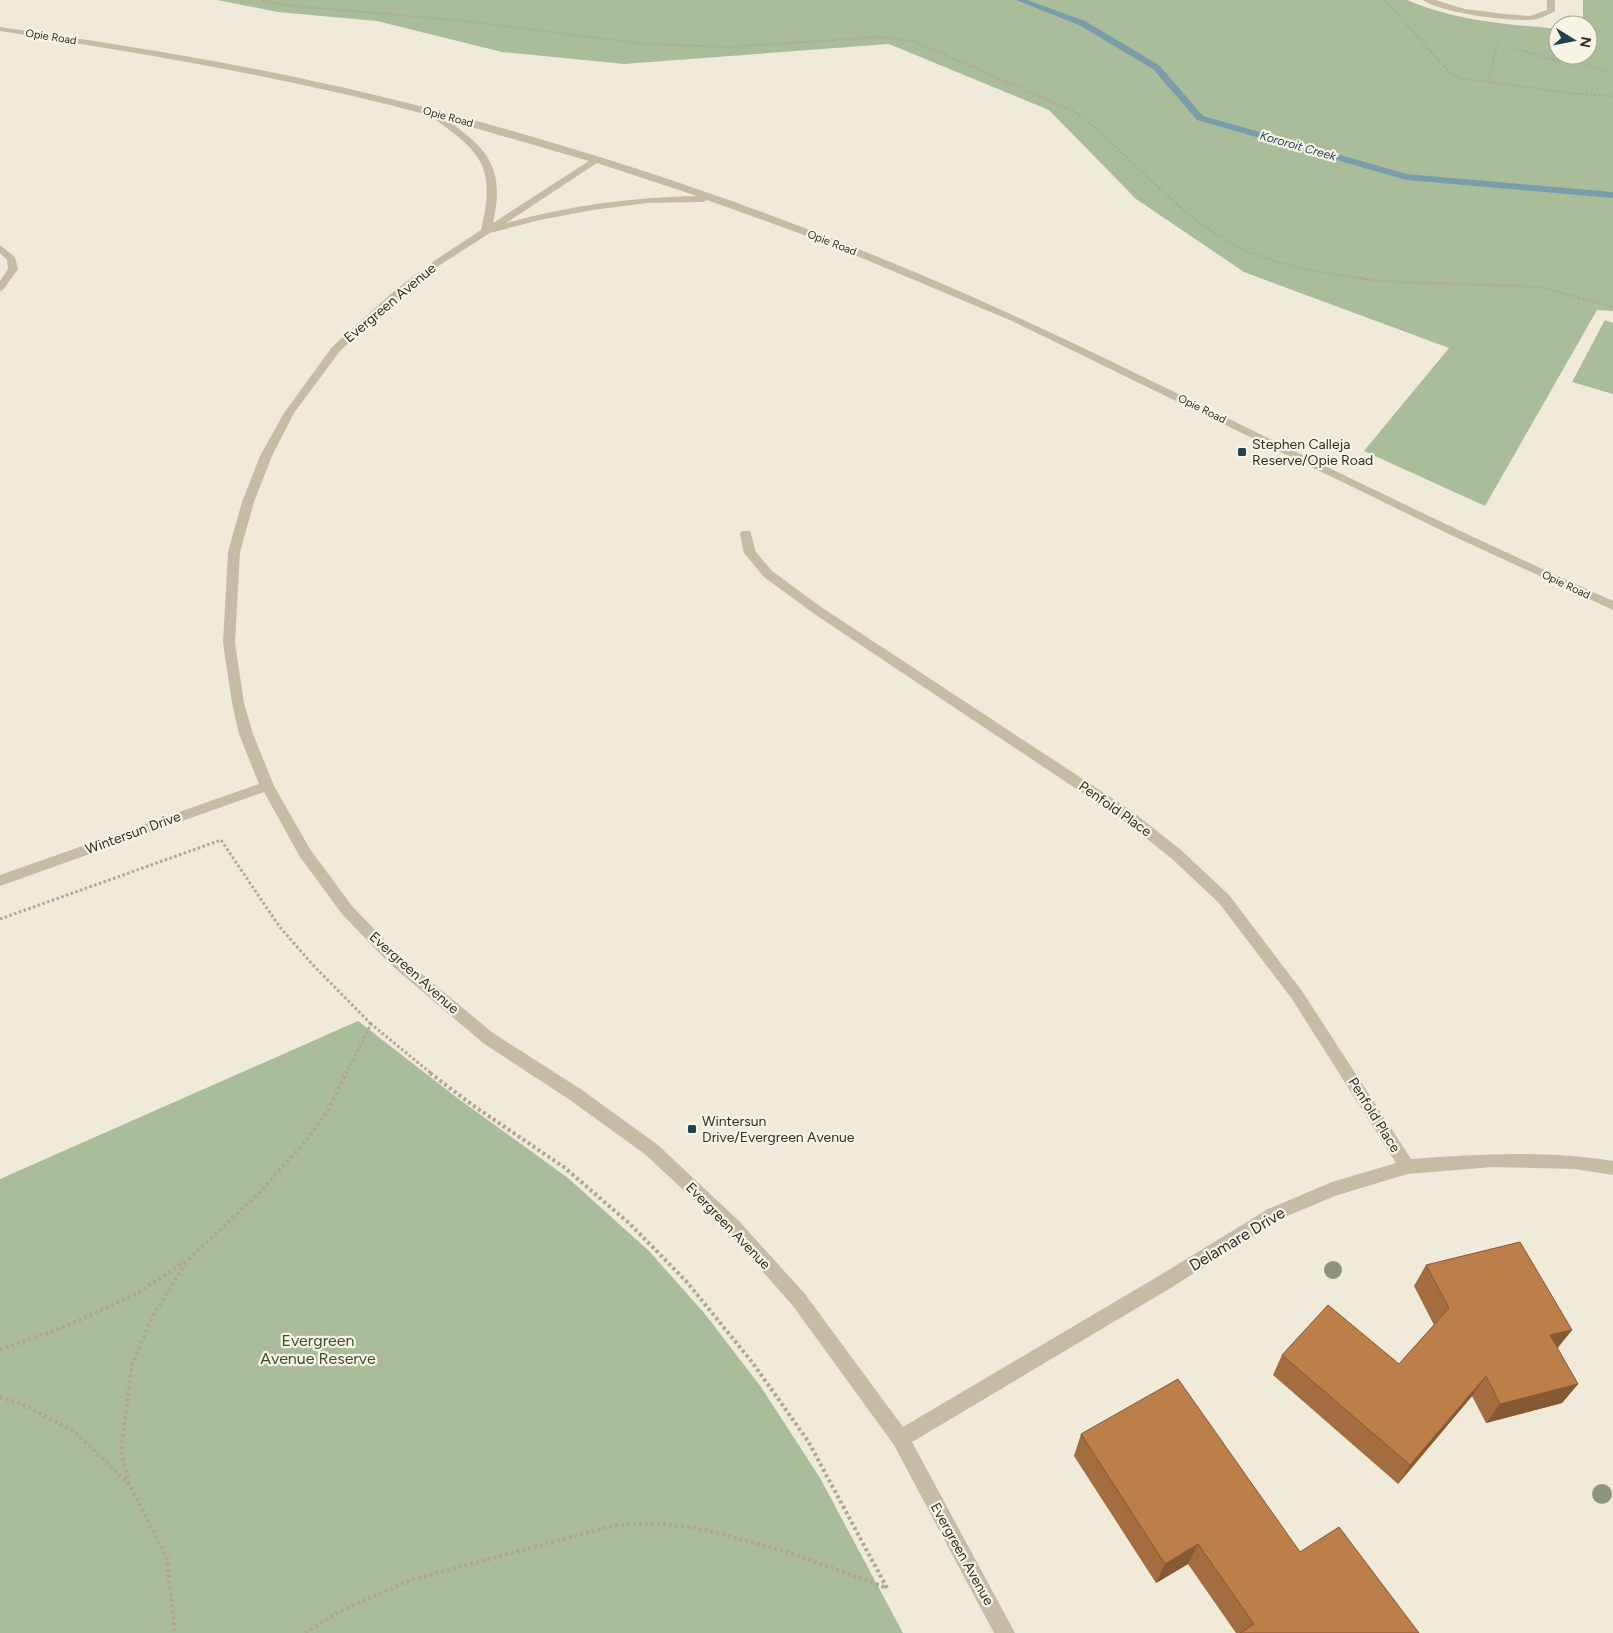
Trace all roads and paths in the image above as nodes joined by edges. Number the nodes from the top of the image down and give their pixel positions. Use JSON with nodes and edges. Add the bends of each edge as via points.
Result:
{"nodes":[{"id":1,"x":262,"y":0,"type":"edge"},
{"id":2,"x":1385,"y":0,"type":"edge"},
{"id":3,"x":1427,"y":0,"type":"edge"},
{"id":4,"x":1551,"y":0,"type":"edge"},
{"id":5,"x":0,"y":29,"type":"edge"},
{"id":6,"x":1503,"y":43,"type":"dead end"},
{"id":7,"x":1508,"y":46,"type":"dead end"},
{"id":8,"x":1613,"y":73,"type":"edge"},
{"id":9,"x":1488,"y":82,"type":"junction"},
{"id":10,"x":1613,"y":96,"type":"edge"},
{"id":11,"x":431,"y":112,"type":"junction"},
{"id":12,"x":596,"y":160,"type":"junction"},
{"id":13,"x":719,"y":200,"type":"junction"},
{"id":14,"x":486,"y":231,"type":"junction"},
{"id":15,"x":0,"y":248,"type":"edge"},
{"id":16,"x":0,"y":288,"type":"edge"},
{"id":17,"x":1613,"y":307,"type":"edge"},
{"id":18,"x":746,"y":534,"type":"dead end"},
{"id":19,"x":1613,"y":606,"type":"edge"},
{"id":20,"x":267,"y":786,"type":"junction"},
{"id":21,"x":0,"y":881,"type":"edge"},
{"id":22,"x":0,"y":919,"type":"edge"},
{"id":23,"x":371,"y":1024,"type":"junction"},
{"id":24,"x":1407,"y":1167,"type":"junction"},
{"id":25,"x":1613,"y":1168,"type":"edge"},
{"id":26,"x":189,"y":1258,"type":"junction"},
{"id":27,"x":0,"y":1350,"type":"edge"},
{"id":28,"x":0,"y":1397,"type":"edge"},
{"id":29,"x":900,"y":1439,"type":"junction"},
{"id":30,"x":129,"y":1484,"type":"junction"},
{"id":31,"x":175,"y":1633,"type":"edge"},
{"id":32,"x":305,"y":1633,"type":"edge"},
{"id":33,"x":1005,"y":1633,"type":"edge"}],
"edges":[{"from":1,"to":17,"type":"path","via":[[284,5],[530,28],[646,44],[728,47],[902,38],[1077,113],[1212,232],[1255,254],[1288,266],[1377,281],[1540,287]]},
{"from":2,"to":9,"type":"path","via":[[1449,72],[1460,78]]},
{"from":3,"to":4,"type":"street","via":[[1464,11],[1532,18],[1551,11]]},
{"from":5,"to":11,"type":"street","name":"Opie Road","via":[[250,71]]},
{"from":6,"to":9,"type":"path","via":[[1497,41]]},
{"from":7,"to":8,"type":"path","via":[[1557,61],[1563,57]]},
{"from":9,"to":10,"type":"path"},
{"from":11,"to":12,"type":"street","name":"Opie Road"},
{"from":11,"to":14,"type":"street","via":[[462,134],[485,160],[494,187]]},
{"from":12,"to":13,"type":"street","name":"Opie Road"},
{"from":12,"to":14,"type":"street","name":"Evergreen Avenue"},
{"from":13,"to":14,"type":"street","name":"Evergreen Avenue","via":[[670,199],[603,205],[539,216]]},
{"from":13,"to":19,"type":"street","name":"Opie Road","via":[[989,307],[1466,539]]},
{"from":14,"to":20,"type":"street","name":"Evergreen Avenue","via":[[398,293],[336,350],[289,413],[266,456],[234,552],[229,643],[238,704]]},
{"from":15,"to":16,"type":"street","via":[[12,259],[13,269]]},
{"from":18,"to":24,"type":"street","name":"Penfold Place","via":[[750,553],[768,574],[817,610],[1128,816],[1176,854],[1224,899],[1298,995]]},
{"from":20,"to":21,"type":"street","name":"Wintersun Drive"},
{"from":20,"to":29,"type":"street","name":"Evergreen Avenue","via":[[305,853],[326,882],[347,910],[395,960],[488,1038],[576,1095],[652,1150],[732,1226],[799,1300]]},
{"from":22,"to":23,"type":"path","via":[[221,840],[280,926],[324,978]]},
{"from":23,"to":26,"type":"path","via":[[327,1112],[305,1142],[257,1194]]},
{"from":23,"to":32,"type":"path","via":[[471,1104],[565,1168],[630,1224],[686,1281],[752,1362],[808,1441],[887,1588],[785,1551],[706,1530],[664,1524],[616,1525],[411,1580],[340,1611]]},
{"from":24,"to":25,"type":"street","name":"Delamare Drive","via":[[1494,1160],[1575,1162]]},
{"from":24,"to":29,"type":"street","name":"Delamare Drive","via":[[1332,1189],[1274,1214]]},
{"from":26,"to":27,"type":"path","via":[[137,1293],[69,1325]]},
{"from":26,"to":30,"type":"path","via":[[154,1314],[132,1364],[121,1450]]},
{"from":28,"to":30,"type":"path","via":[[22,1404],[75,1432]]},
{"from":29,"to":33,"type":"street","name":"Evergreen Avenue"},
{"from":30,"to":31,"type":"path","via":[[167,1558]]}]}
